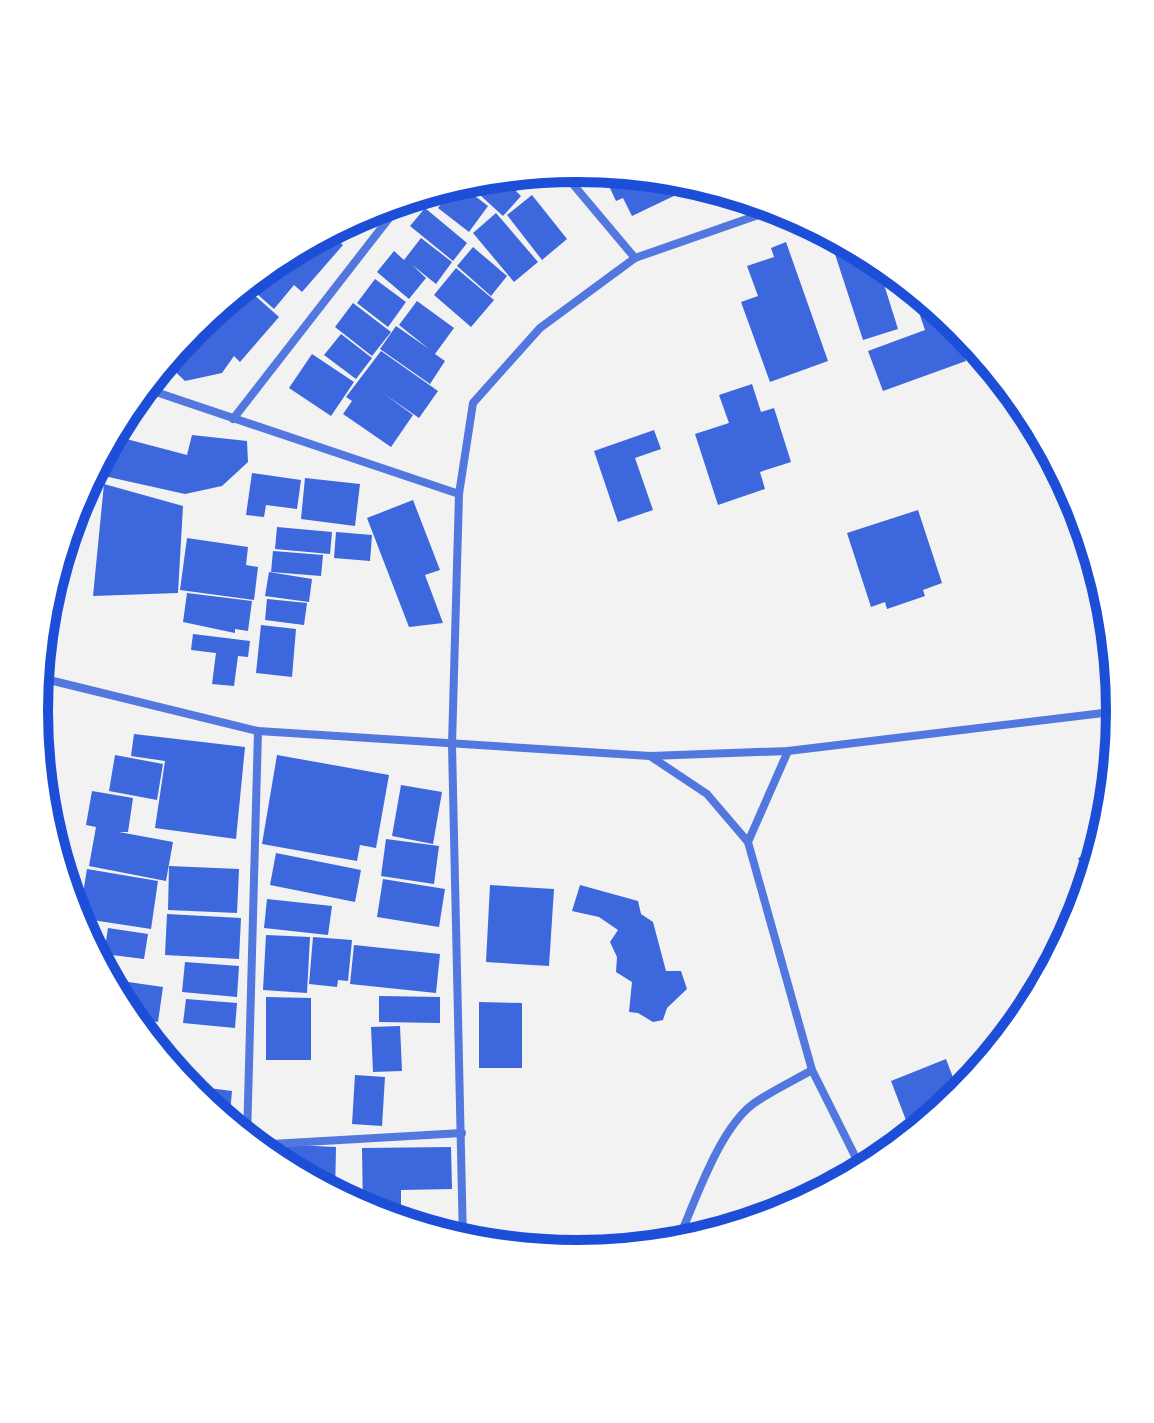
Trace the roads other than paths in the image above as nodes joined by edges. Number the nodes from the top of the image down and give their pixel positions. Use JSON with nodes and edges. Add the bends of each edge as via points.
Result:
{"nodes":[{"id":1,"x":571,"y":182,"type":"edge"},
{"id":2,"x":758,"y":215,"type":"edge"},
{"id":3,"x":390,"y":218,"type":"edge"},
{"id":4,"x":635,"y":258,"type":"junction"},
{"id":5,"x":155,"y":392,"type":"edge"},
{"id":6,"x":233,"y":419,"type":"junction"},
{"id":7,"x":459,"y":494,"type":"junction"},
{"id":8,"x":49,"y":680,"type":"edge"},
{"id":9,"x":1106,"y":713,"type":"edge"},
{"id":10,"x":258,"y":731,"type":"junction"},
{"id":11,"x":452,"y":745,"type":"junction"},
{"id":12,"x":788,"y":751,"type":"junction"},
{"id":13,"x":650,"y":756,"type":"junction"},
{"id":14,"x":748,"y":842,"type":"junction"},
{"id":15,"x":812,"y":1070,"type":"junction"},
{"id":16,"x":247,"y":1125,"type":"edge"},
{"id":17,"x":462,"y":1133,"type":"junction"},
{"id":18,"x":273,"y":1144,"type":"edge"},
{"id":19,"x":857,"y":1160,"type":"edge"},
{"id":20,"x":463,"y":1227,"type":"edge"},
{"id":21,"x":683,"y":1229,"type":"edge"}],
"edges":[{"from":1,"to":4,"type":"street"},
{"from":2,"to":4,"type":"street"},
{"from":3,"to":6,"type":"street"},
{"from":4,"to":7,"type":"street","via":[[540,328],[473,403]]},
{"from":5,"to":6,"type":"street"},
{"from":6,"to":7,"type":"street"},
{"from":7,"to":11,"type":"street"},
{"from":8,"to":10,"type":"street"},
{"from":9,"to":12,"type":"street"},
{"from":10,"to":11,"type":"street"},
{"from":10,"to":16,"type":"street"},
{"from":11,"to":13,"type":"street"},
{"from":11,"to":17,"type":"street"},
{"from":12,"to":13,"type":"street"},
{"from":12,"to":14,"type":"street"},
{"from":13,"to":14,"type":"street","via":[[707,794]]},
{"from":14,"to":15,"type":"street"},
{"from":15,"to":19,"type":"street"},
{"from":15,"to":21,"type":"street","via":[[752,1104],[740,1117]]},
{"from":17,"to":18,"type":"street"},
{"from":17,"to":20,"type":"street"}]}
